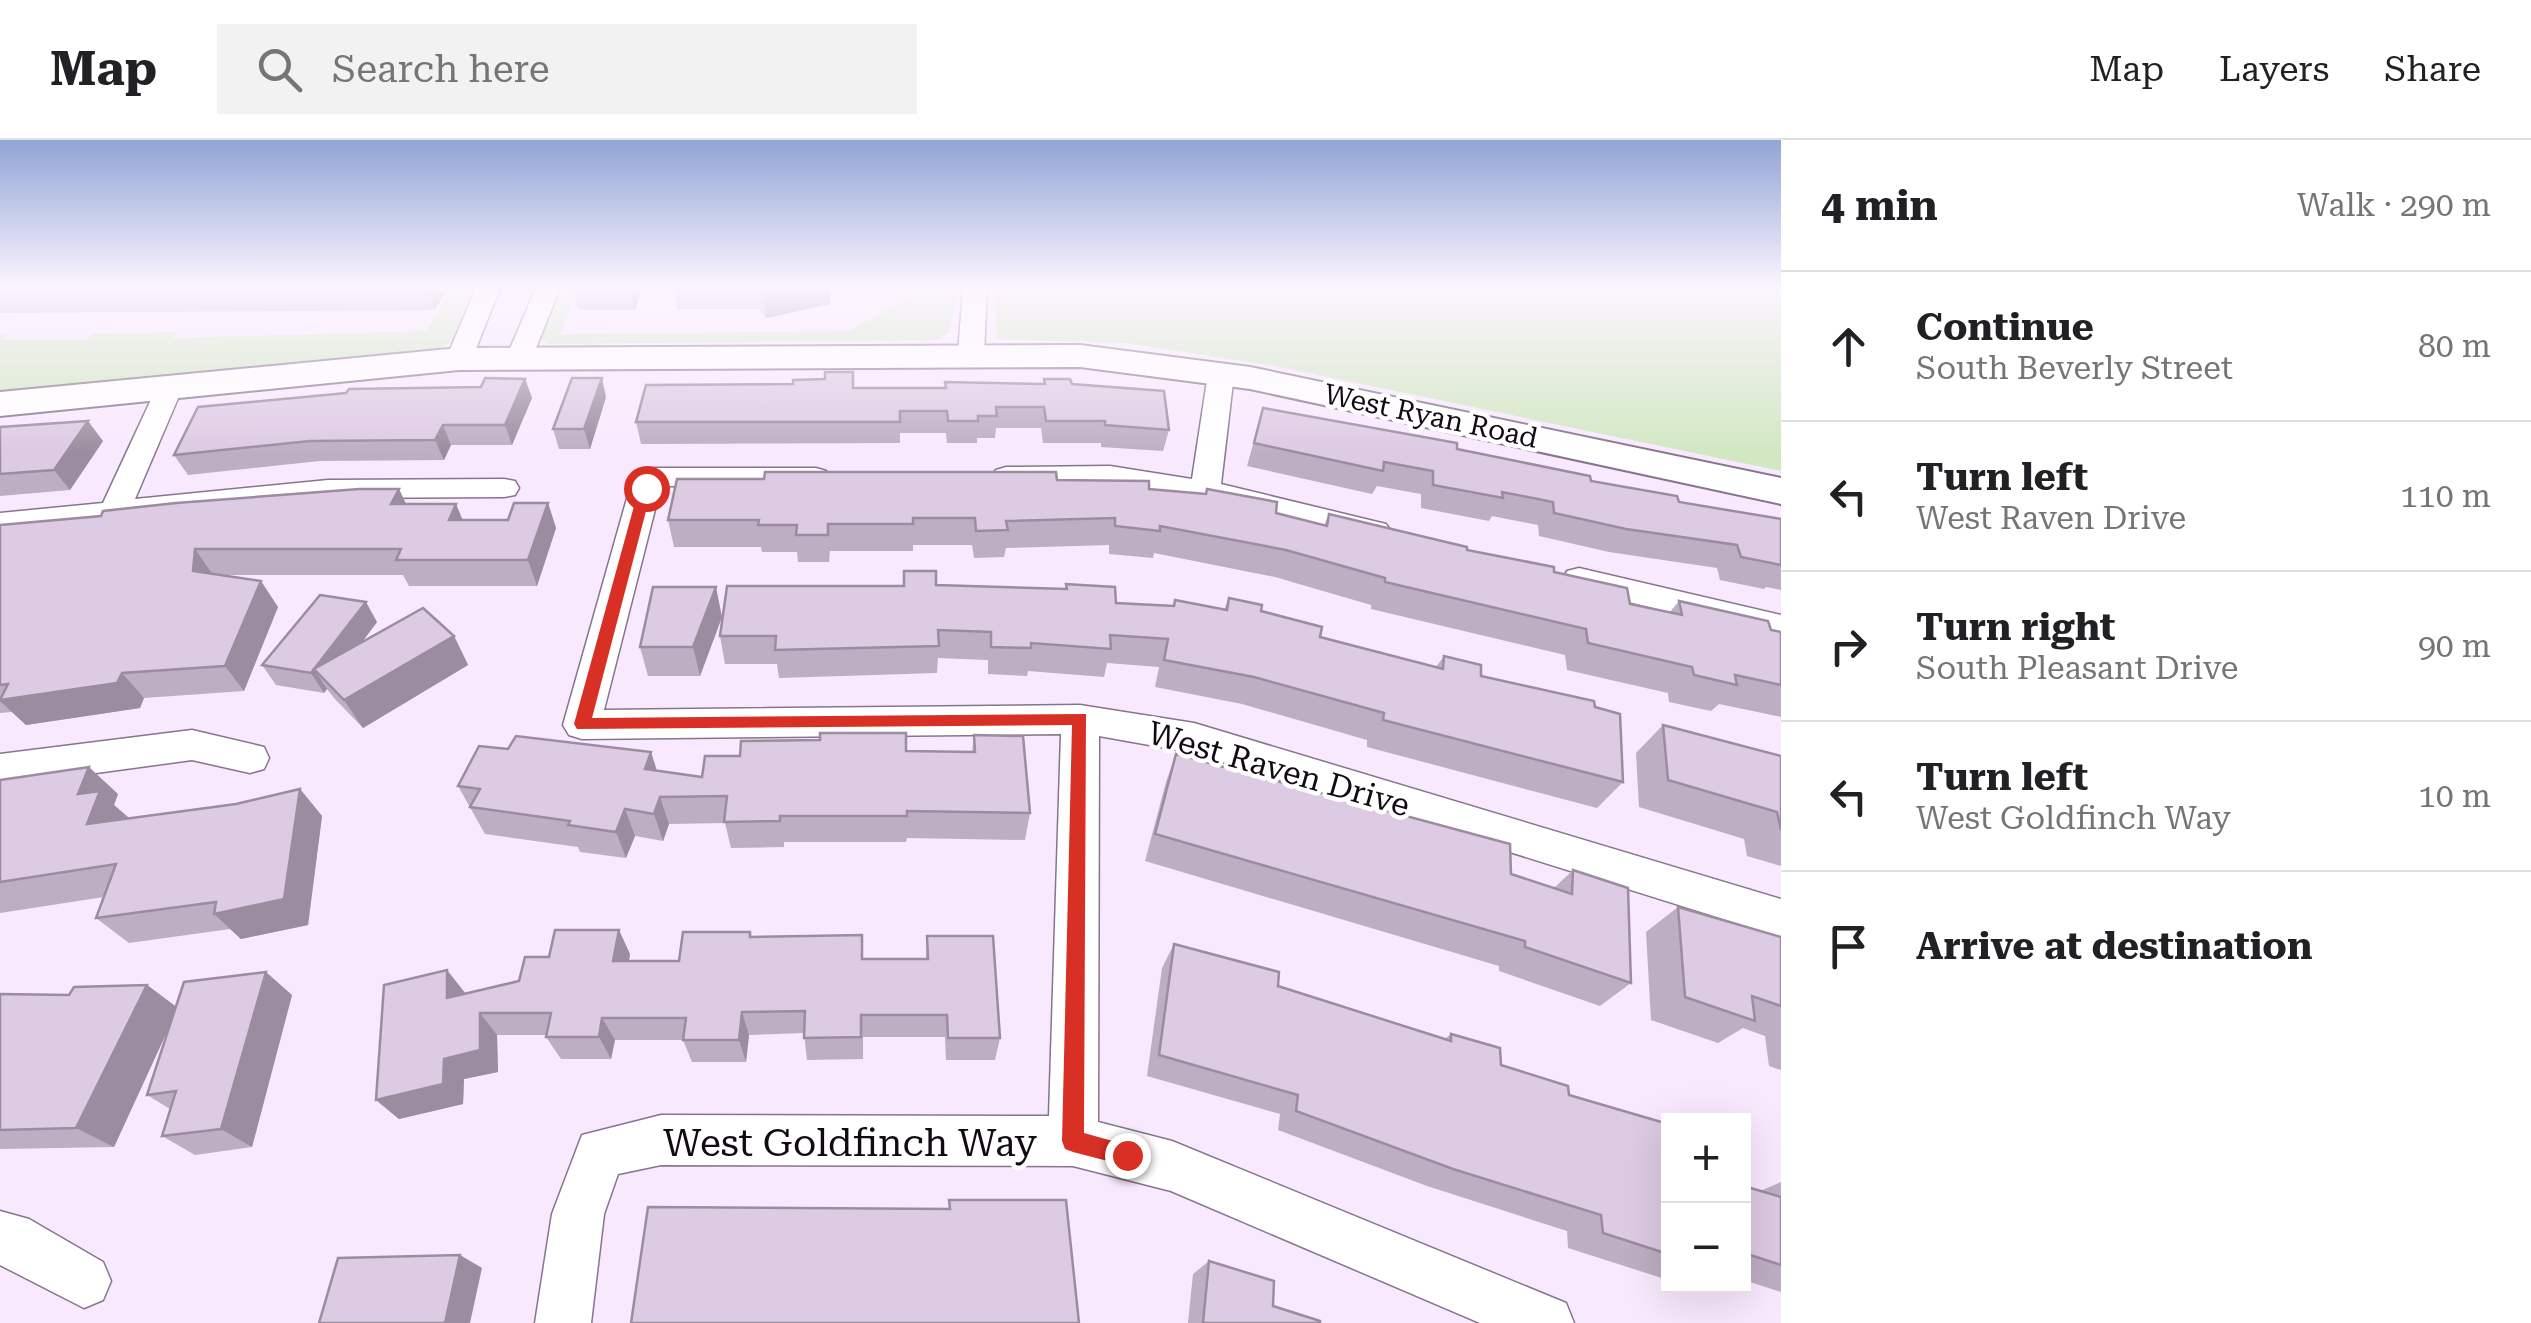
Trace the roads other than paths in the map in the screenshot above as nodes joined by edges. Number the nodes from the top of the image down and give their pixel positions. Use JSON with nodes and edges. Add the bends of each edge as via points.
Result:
{"nodes":[{"id":1,"x":467,"y":343,"type":"edge"},
{"id":2,"x":525,"y":343,"type":"edge"},
{"id":3,"x":972,"y":343,"type":"edge"},
{"id":4,"x":971,"y":354,"type":"junction"},
{"id":5,"x":519,"y":358,"type":"junction"},
{"id":6,"x":459,"y":359,"type":"junction"},
{"id":7,"x":1220,"y":374,"type":"junction"},
{"id":8,"x":170,"y":389,"type":"junction"},
{"id":9,"x":0,"y":404,"type":"edge"},
{"id":10,"x":841,"y":476,"type":"edge"},
{"id":11,"x":975,"y":476,"type":"edge"},
{"id":12,"x":504,"y":488,"type":"dead end"},
{"id":13,"x":1205,"y":490,"type":"junction"},
{"id":14,"x":1781,"y":491,"type":"edge"},
{"id":15,"x":114,"y":512,"type":"junction"},
{"id":16,"x":0,"y":523,"type":"edge"},
{"id":17,"x":1397,"y":536,"type":"edge"},
{"id":18,"x":1550,"y":572,"type":"edge"},
{"id":19,"x":1781,"y":627,"type":"edge"},
{"id":20,"x":1080,"y":719,"type":"junction"},
{"id":21,"x":250,"y":758,"type":"dead end"},
{"id":22,"x":0,"y":770,"type":"edge"},
{"id":23,"x":1781,"y":918,"type":"edge"},
{"id":24,"x":1073,"y":1141,"type":"junction"},
{"id":25,"x":0,"y":1238,"type":"edge"},
{"id":26,"x":84,"y":1281,"type":"dead end"},
{"id":27,"x":562,"y":1323,"type":"edge"},
{"id":28,"x":1546,"y":1323,"type":"edge"}],
"edges":[{"from":1,"to":6,"type":"street"},
{"from":2,"to":5,"type":"street"},
{"from":3,"to":4,"type":"street"},
{"from":4,"to":5,"type":"street","name":"West Ryan Road"},
{"from":4,"to":7,"type":"street","name":"West Ryan Road","via":[[1080,356]]},
{"from":5,"to":6,"type":"street","name":"West Ryan Road"},
{"from":6,"to":8,"type":"street","name":"West Ryan Road"},
{"from":7,"to":13,"type":"street"},
{"from":7,"to":14,"type":"street","name":"West Ryan Road"},
{"from":8,"to":9,"type":"street","name":"West Ryan Road"},
{"from":8,"to":15,"type":"street"},
{"from":10,"to":20,"type":"street","name":"West Raven Drive","via":[[648,477],[582,724]]},
{"from":11,"to":13,"type":"street","via":[[1110,476]]},
{"from":12,"to":15,"type":"street","via":[[328,489]]},
{"from":13,"to":17,"type":"street"},
{"from":15,"to":16,"type":"street"},
{"from":18,"to":19,"type":"street"},
{"from":20,"to":23,"type":"street","name":"West Raven Drive","via":[[1194,738]]},
{"from":20,"to":24,"type":"street"},
{"from":21,"to":22,"type":"street","via":[[192,745]]},
{"from":24,"to":27,"type":"street","name":"West Goldfinch Way","via":[[661,1140],[600,1153],[578,1214]]},
{"from":24,"to":28,"type":"street","name":"West Goldfinch Way","via":[[1172,1166]]},
{"from":25,"to":26,"type":"street"}]}
